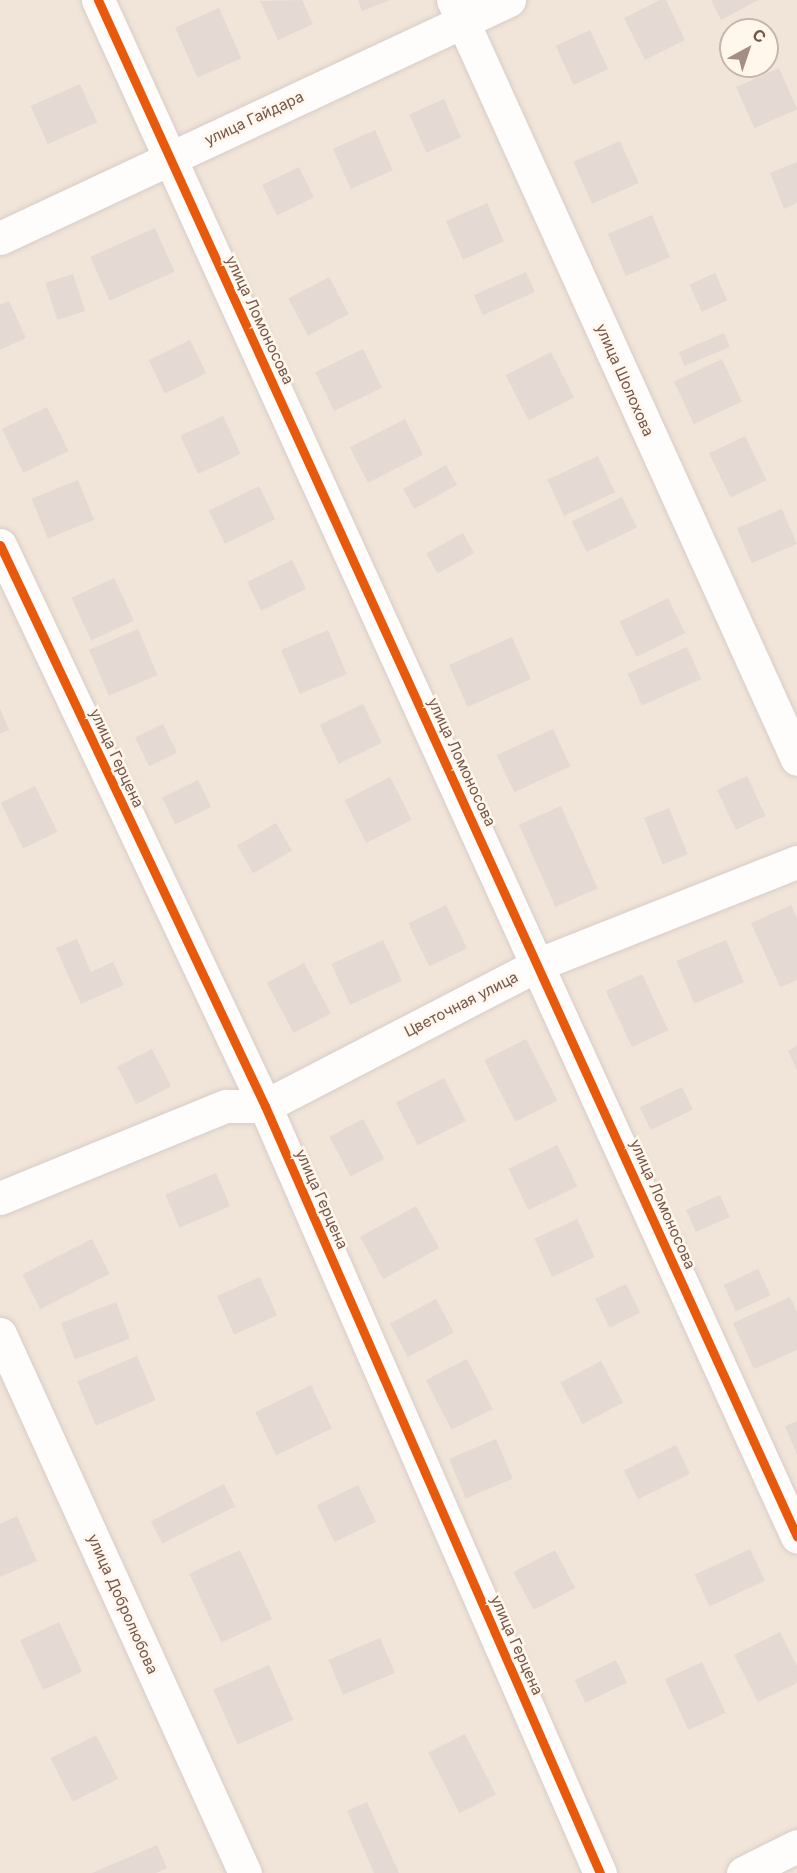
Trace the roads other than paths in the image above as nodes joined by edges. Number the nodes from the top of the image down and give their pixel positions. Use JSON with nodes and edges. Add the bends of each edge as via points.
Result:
{"nodes":[{"id":1,"x":98,"y":0,"type":"edge"},
{"id":2,"x":509,"y":0,"type":"edge"},
{"id":3,"x":458,"y":10,"type":"edge"},
{"id":4,"x":169,"y":157,"type":"junction"},
{"id":5,"x":0,"y":238,"type":"edge"},
{"id":6,"x":0,"y":545,"type":"edge"},
{"id":7,"x":797,"y":759,"type":"edge"},
{"id":8,"x":797,"y":862,"type":"edge"},
{"id":9,"x":539,"y":964,"type":"junction"},
{"id":10,"x":265,"y":1106,"type":"junction"},
{"id":11,"x":0,"y":1198,"type":"edge"},
{"id":12,"x":0,"y":1334,"type":"edge"},
{"id":13,"x":797,"y":1537,"type":"edge"},
{"id":14,"x":797,"y":1846,"type":"edge"},
{"id":15,"x":245,"y":1873,"type":"edge"},
{"id":16,"x":600,"y":1873,"type":"edge"},
{"id":17,"x":742,"y":1873,"type":"edge"}],
"edges":[{"from":1,"to":4,"type":"street","name":"улица Ломоносова"},
{"from":2,"to":3,"type":"street","name":"улица Гайдара"},
{"from":3,"to":4,"type":"street","name":"улица Гайдара"},
{"from":3,"to":7,"type":"street","name":"улица Шолохова"},
{"from":4,"to":5,"type":"street","name":"улица Гайдара"},
{"from":4,"to":9,"type":"street","name":"улица Ломоносова"},
{"from":6,"to":10,"type":"street","name":"улица Герцена"},
{"from":8,"to":9,"type":"street","name":"Цветочная улица"},
{"from":9,"to":10,"type":"street","name":"Цветочная улица"},
{"from":9,"to":13,"type":"street","name":"улица Ломоносова"},
{"from":10,"to":11,"type":"street","via":[[226,1106]]},
{"from":10,"to":16,"type":"street","name":"улица Герцена"},
{"from":12,"to":15,"type":"street","name":"улица Добролюбова"},
{"from":14,"to":17,"type":"street"}]}
